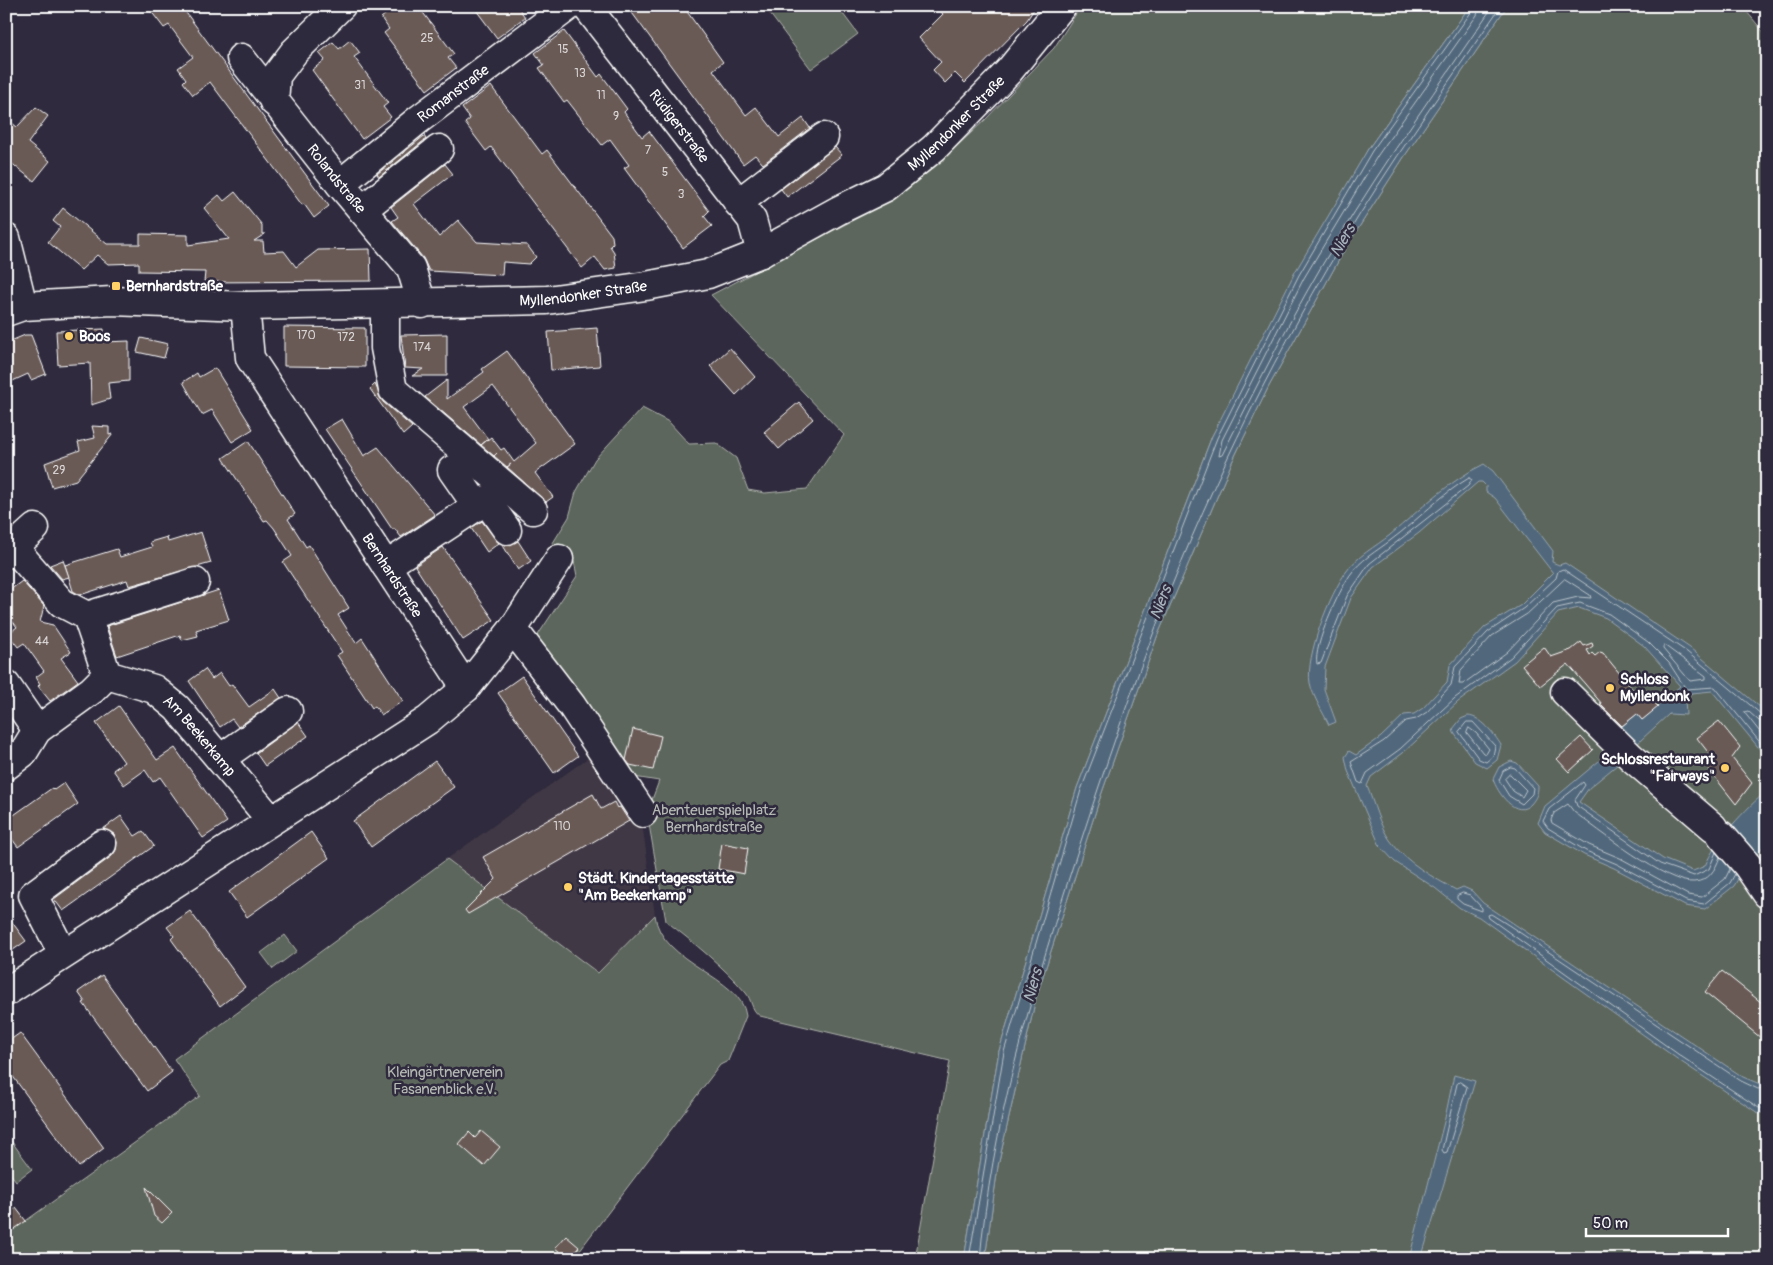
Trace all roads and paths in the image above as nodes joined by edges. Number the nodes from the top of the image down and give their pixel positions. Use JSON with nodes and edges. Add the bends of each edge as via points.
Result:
{"nodes":[{"id":1,"x":340,"y":6,"type":"edge"},
{"id":2,"x":569,"y":6,"type":"edge"},
{"id":3,"x":586,"y":6,"type":"edge"},
{"id":4,"x":1062,"y":6,"type":"edge"},
{"id":5,"x":241,"y":58,"type":"dead end"},
{"id":6,"x":274,"y":102,"type":"junction"},
{"id":7,"x":824,"y":137,"type":"dead end"},
{"id":8,"x":440,"y":149,"type":"dead end"},
{"id":9,"x":340,"y":184,"type":"junction"},
{"id":10,"x":738,"y":203,"type":"junction"},
{"id":11,"x":362,"y":210,"type":"junction"},
{"id":12,"x":6,"y":238,"type":"edge"},
{"id":13,"x":761,"y":253,"type":"junction"},
{"id":14,"x":385,"y":304,"type":"junction"},
{"id":15,"x":422,"y":304,"type":"junction"},
{"id":16,"x":245,"y":306,"type":"junction"},
{"id":17,"x":15,"y":309,"type":"edge"},
{"id":18,"x":452,"y":470,"type":"dead end"},
{"id":19,"x":477,"y":506,"type":"junction"},
{"id":20,"x":533,"y":510,"type":"dead end"},
{"id":21,"x":35,"y":528,"type":"dead end"},
{"id":22,"x":507,"y":530,"type":"dead end"},
{"id":23,"x":10,"y":551,"type":"edge"},
{"id":24,"x":559,"y":559,"type":"dead end"},
{"id":25,"x":386,"y":566,"type":"junction"},
{"id":26,"x":195,"y":582,"type":"dead end"},
{"id":27,"x":87,"y":616,"type":"junction"},
{"id":28,"x":513,"y":630,"type":"junction"},
{"id":29,"x":107,"y":675,"type":"junction"},
{"id":30,"x":6,"y":685,"type":"edge"},
{"id":31,"x":466,"y":688,"type":"junction"},
{"id":32,"x":1565,"y":692,"type":"dead end"},
{"id":33,"x":288,"y":711,"type":"dead end"},
{"id":34,"x":37,"y":730,"type":"junction"},
{"id":35,"x":220,"y":759,"type":"junction"},
{"id":36,"x":6,"y":766,"type":"edge"},
{"id":37,"x":643,"y":813,"type":"dead end"},
{"id":38,"x":271,"y":820,"type":"junction"},
{"id":39,"x":102,"y":844,"type":"dead end"},
{"id":40,"x":1767,"y":894,"type":"edge"},
{"id":41,"x":63,"y":954,"type":"junction"},
{"id":42,"x":6,"y":992,"type":"edge"}],
"edges":[{"from":1,"to":6,"type":"street","via":[[294,52],[276,76]]},
{"from":2,"to":9,"type":"street","name":"Romanstraße","via":[[418,120]]},
{"from":3,"to":10,"type":"street","name":"Rüdigerstraße"},
{"from":4,"to":13,"type":"street","name":"Myllendonker Straße","via":[[1009,71],[934,148],[886,188]]},
{"from":5,"to":6,"type":"street","name":"Rolandstraße"},
{"from":6,"to":9,"type":"street","name":"Rolandstraße"},
{"from":7,"to":10,"type":"street"},
{"from":8,"to":11,"type":"street"},
{"from":9,"to":11,"type":"street","name":"Rolandstraße"},
{"from":10,"to":13,"type":"street","name":"Rüdigerstraße","via":[[752,220]]},
{"from":11,"to":15,"type":"street","name":"Rolandstraße","via":[[411,268]]},
{"from":12,"to":17,"type":"street"},
{"from":13,"to":15,"type":"street","name":"Myllendonker Straße","via":[[708,274],[646,286],[547,300]]},
{"from":14,"to":15,"type":"street","name":"Myllendonker Straße"},
{"from":14,"to":16,"type":"street","name":"Myllendonker Straße"},
{"from":14,"to":20,"type":"street","via":[[385,348],[393,390]]},
{"from":16,"to":17,"type":"street","name":"Myllendonker Straße","via":[[112,301]]},
{"from":16,"to":25,"type":"street","name":"Bernhardstraße","via":[[250,358]]},
{"from":18,"to":19,"type":"street"},
{"from":19,"to":22,"type":"street","via":[[486,500]]},
{"from":19,"to":25,"type":"street"},
{"from":21,"to":23,"type":"street"},
{"from":23,"to":27,"type":"street","via":[[62,602]]},
{"from":24,"to":28,"type":"street"},
{"from":25,"to":31,"type":"street","name":"Bernhardstraße"},
{"from":26,"to":27,"type":"street"},
{"from":27,"to":29,"type":"street"},
{"from":28,"to":31,"type":"street"},
{"from":28,"to":37,"type":"street","via":[[572,706]]},
{"from":29,"to":34,"type":"street","via":[[92,690]]},
{"from":29,"to":35,"type":"street","name":"Am Beekerkamp","via":[[154,689],[177,708]]},
{"from":30,"to":34,"type":"street"},
{"from":31,"to":38,"type":"street","via":[[428,720]]},
{"from":32,"to":40,"type":"street","via":[[1631,757],[1719,833]]},
{"from":33,"to":35,"type":"street"},
{"from":34,"to":36,"type":"street","via":[[23,753]]},
{"from":35,"to":38,"type":"street","name":"Am Beekerkamp"},
{"from":38,"to":41,"type":"street"},
{"from":39,"to":41,"type":"street","via":[[33,895]]},
{"from":41,"to":42,"type":"street"}]}
